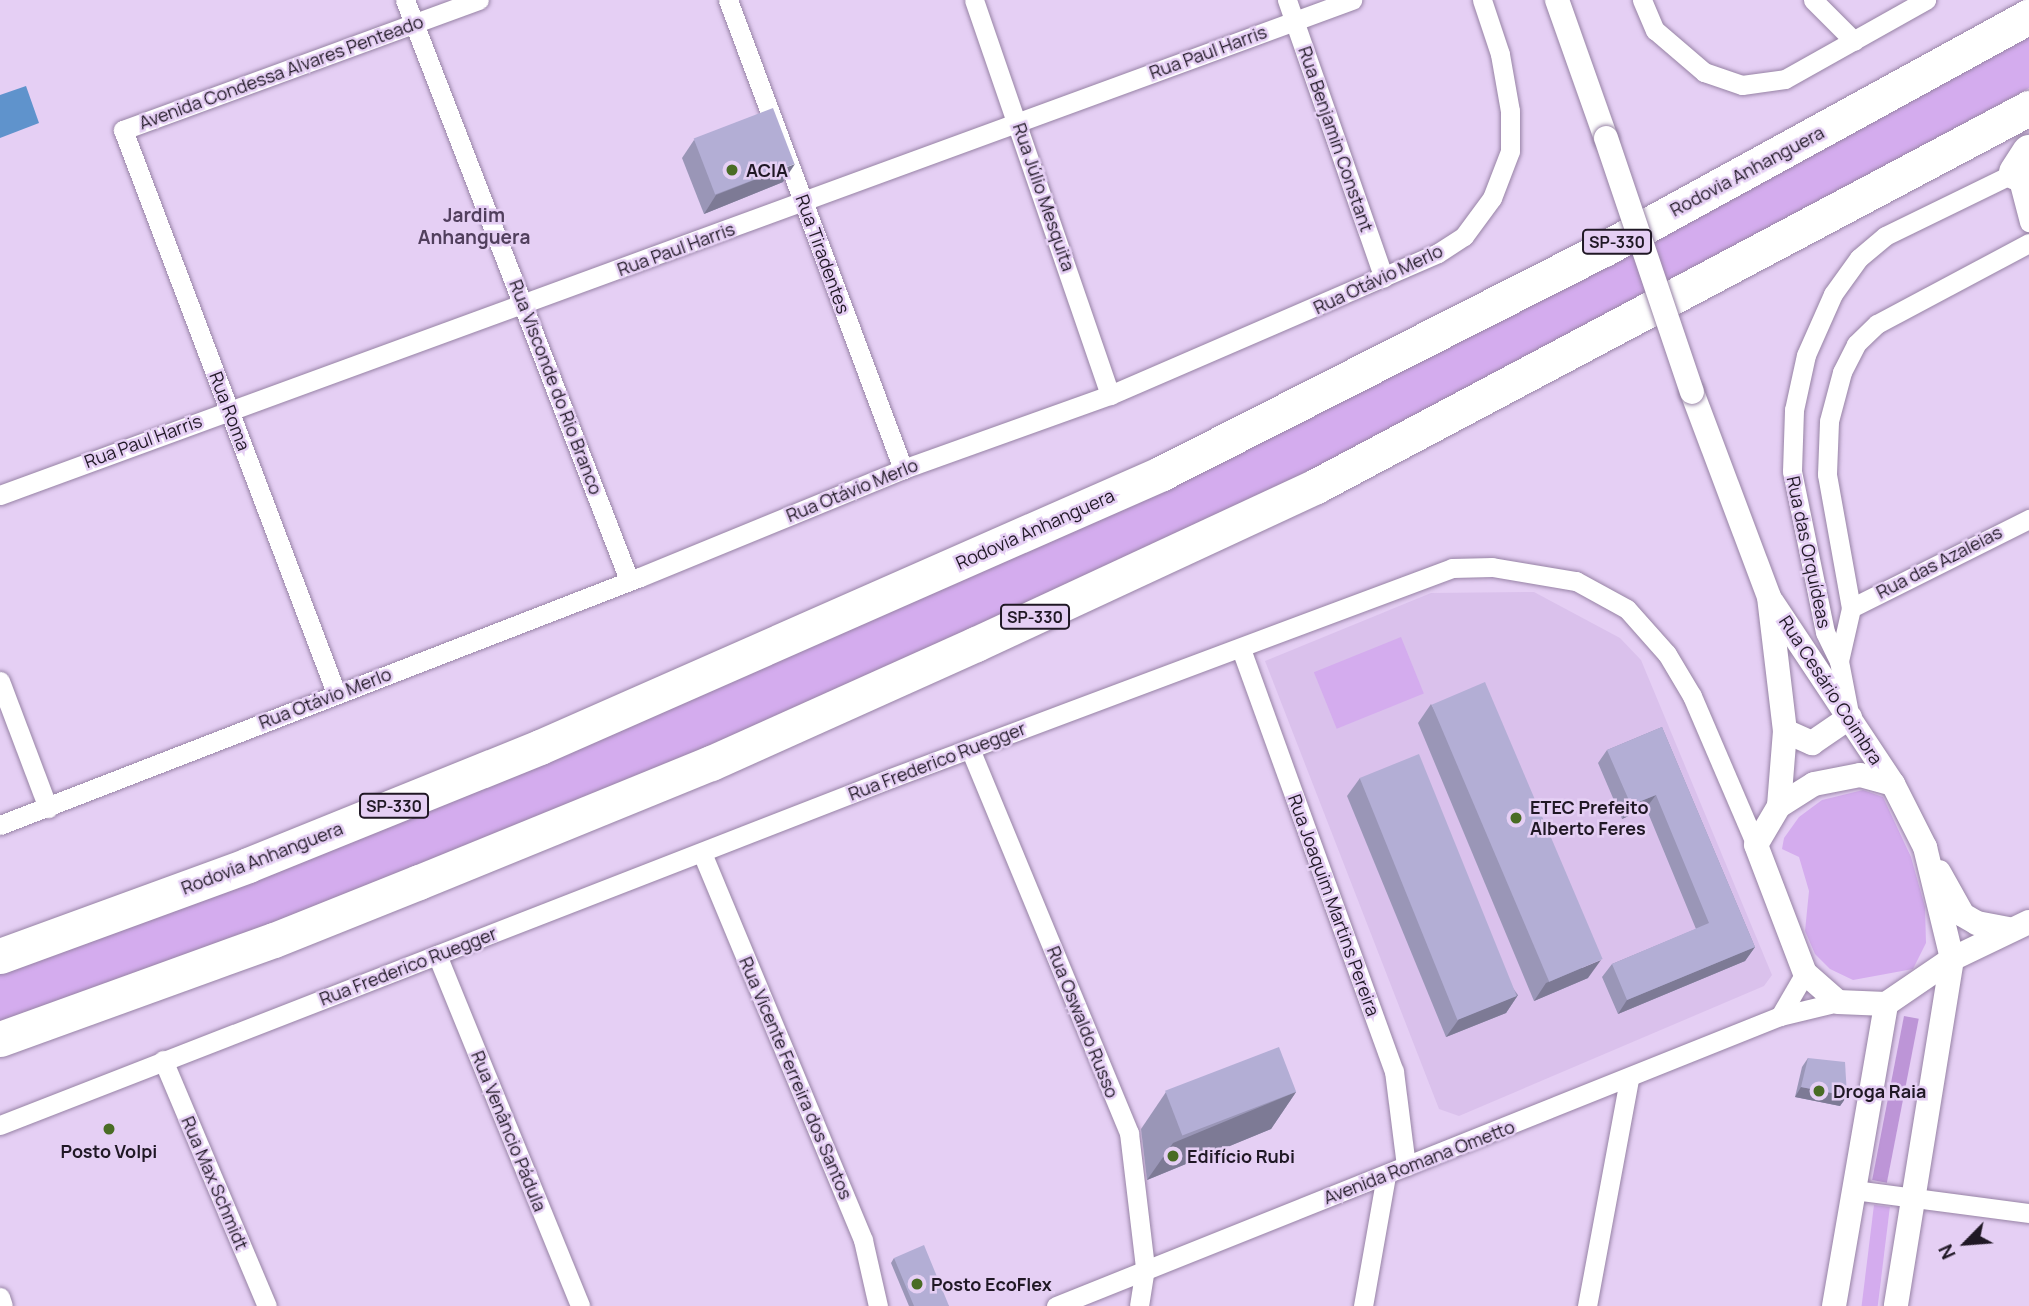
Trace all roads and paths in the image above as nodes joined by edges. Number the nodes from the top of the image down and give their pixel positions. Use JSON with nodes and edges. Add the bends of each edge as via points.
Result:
{"nodes":[{"id":1,"x":405,"y":0,"type":"edge"},
{"id":2,"x":478,"y":0,"type":"edge"},
{"id":3,"x":727,"y":0,"type":"edge"},
{"id":4,"x":974,"y":0,"type":"edge"},
{"id":5,"x":1287,"y":0,"type":"edge"},
{"id":6,"x":1352,"y":0,"type":"edge"},
{"id":7,"x":1482,"y":0,"type":"edge"},
{"id":8,"x":1556,"y":0,"type":"edge"},
{"id":9,"x":1642,"y":0,"type":"edge"},
{"id":10,"x":1813,"y":0,"type":"edge"},
{"id":11,"x":1926,"y":0,"type":"edge"},
{"id":12,"x":2006,"y":0,"type":"edge"},
{"id":13,"x":2029,"y":16,"type":"edge"},
{"id":14,"x":1294,"y":21,"type":"junction"},
{"id":15,"x":414,"y":23,"type":"junction"},
{"id":16,"x":1854,"y":41,"type":"junction"},
{"id":17,"x":1924,"y":76,"type":"junction"},
{"id":18,"x":2029,"y":108,"type":"edge"},
{"id":19,"x":1018,"y":120,"type":"junction"},
{"id":20,"x":123,"y":130,"type":"joint"},
{"id":21,"x":2023,"y":162,"type":"edge"},
{"id":22,"x":804,"y":201,"type":"junction"},
{"id":23,"x":2029,"y":222,"type":"edge"},
{"id":24,"x":2029,"y":243,"type":"edge"},
{"id":25,"x":1384,"y":278,"type":"junction"},
{"id":26,"x":526,"y":305,"type":"junction"},
{"id":27,"x":1110,"y":395,"type":"junction"},
{"id":28,"x":230,"y":410,"type":"junction"},
{"id":29,"x":903,"y":469,"type":"junction"},
{"id":30,"x":0,"y":495,"type":"edge"},
{"id":31,"x":2028,"y":518,"type":"edge"},
{"id":32,"x":629,"y":580,"type":"junction"},
{"id":33,"x":1769,"y":597,"type":"junction"},
{"id":34,"x":1851,"y":608,"type":"junction"},
{"id":35,"x":1241,"y":649,"type":"junction"},
{"id":36,"x":1839,"y":661,"type":"junction"},
{"id":37,"x":0,"y":681,"type":"edge"},
{"id":38,"x":336,"y":693,"type":"junction"},
{"id":39,"x":1850,"y":717,"type":"junction"},
{"id":40,"x":1786,"y":731,"type":"junction"},
{"id":41,"x":970,"y":749,"type":"junction"},
{"id":42,"x":1893,"y":785,"type":"junction"},
{"id":43,"x":1779,"y":806,"type":"junction"},
{"id":44,"x":48,"y":808,"type":"junction"},
{"id":45,"x":0,"y":825,"type":"edge"},
{"id":46,"x":1756,"y":845,"type":"junction"},
{"id":47,"x":1925,"y":847,"type":"junction"},
{"id":48,"x":702,"y":853,"type":"junction"},
{"id":49,"x":248,"y":865,"type":"junction"},
{"id":50,"x":2019,"y":925,"type":"edge"},
{"id":51,"x":0,"y":936,"type":"edge"},
{"id":52,"x":437,"y":955,"type":"junction"},
{"id":53,"x":0,"y":956,"type":"edge"},
{"id":54,"x":1952,"y":959,"type":"junction"},
{"id":55,"x":1805,"y":973,"type":"junction"},
{"id":56,"x":1838,"y":1002,"type":"junction"},
{"id":57,"x":101,"y":1004,"type":"junction"},
{"id":58,"x":1886,"y":1004,"type":"junction"},
{"id":59,"x":1780,"y":1016,"type":"junction"},
{"id":60,"x":0,"y":1039,"type":"edge"},
{"id":61,"x":163,"y":1060,"type":"junction"},
{"id":62,"x":0,"y":1061,"type":"edge"},
{"id":63,"x":1629,"y":1079,"type":"junction"},
{"id":64,"x":0,"y":1125,"type":"edge"},
{"id":65,"x":1406,"y":1166,"type":"junction"},
{"id":66,"x":1386,"y":1175,"type":"junction"},
{"id":67,"x":1854,"y":1190,"type":"junction"},
{"id":68,"x":1916,"y":1199,"type":"junction"},
{"id":69,"x":2029,"y":1213,"type":"edge"},
{"id":70,"x":1145,"y":1268,"type":"junction"},
{"id":71,"x":0,"y":1297,"type":"edge"},
{"id":72,"x":3,"y":1306,"type":"edge"},
{"id":73,"x":267,"y":1306,"type":"edge"},
{"id":74,"x":580,"y":1306,"type":"edge"},
{"id":75,"x":878,"y":1306,"type":"edge"},
{"id":76,"x":1056,"y":1306,"type":"edge"},
{"id":77,"x":1139,"y":1306,"type":"edge"},
{"id":78,"x":1363,"y":1306,"type":"edge"},
{"id":79,"x":1587,"y":1306,"type":"edge"},
{"id":80,"x":1834,"y":1306,"type":"edge"},
{"id":81,"x":1896,"y":1306,"type":"edge"}],
"edges":[{"from":1,"to":15,"type":"street","name":"Rua Visconde do Rio Branco"},
{"from":2,"to":15,"type":"street","name":"Avenida Condessa Alvares Penteado"},
{"from":3,"to":22,"type":"street","name":"Rua Tiradentes"},
{"from":4,"to":19,"type":"street","name":"Rua Júlio Mesquita"},
{"from":5,"to":14,"type":"street","name":"Rua Benjamin Constant"},
{"from":6,"to":14,"type":"street","name":"Rua Paul Harris"},
{"from":7,"to":25,"type":"street","name":"Rua Otávio Merlo","via":[[1500,54],[1510,111],[1510,150],[1492,198],[1464,236]]},
{"from":8,"to":33,"type":"street","bridge":true,"via":[[1692,392]]},
{"from":9,"to":16,"type":"street","via":[[1655,30],[1703,72],[1742,85],[1785,79]]},
{"from":10,"to":16,"type":"street"},
{"from":11,"to":16,"type":"street"},
{"from":12,"to":17,"type":"highway"},
{"from":13,"to":17,"type":"highway","name":"Rodovia Anhanguera","number":"SP-330"},
{"from":14,"to":19,"type":"street","name":"Rua Paul Harris"},
{"from":14,"to":25,"type":"street","name":"Rua Benjamin Constant"},
{"from":15,"to":20,"type":"street","name":"Avenida Condessa Alvares Penteado"},
{"from":15,"to":26,"type":"street","name":"Rua Visconde do Rio Branco"},
{"from":17,"to":49,"type":"highway","name":"Rodovia Anhanguera","number":"SP-330","via":[[1604,249],[1162,473],[734,665]]},
{"from":18,"to":57,"type":"highway","number":"SP-330","via":[[1406,439],[1194,544],[711,763],[275,940]]},
{"from":19,"to":22,"type":"street","name":"Rua Paul Harris"},
{"from":19,"to":27,"type":"street","name":"Rua Júlio Mesquita"},
{"from":20,"to":28,"type":"street","name":"Rua Roma"},
{"from":21,"to":23,"type":"street"},
{"from":21,"to":36,"type":"street","name":"Rua das Orquídeas","via":[[1885,236],[1859,258],[1833,294],[1806,355],[1794,410],[1792,471],[1825,632]]},
{"from":22,"to":26,"type":"street","name":"Rua Paul Harris"},
{"from":22,"to":29,"type":"street","name":"Rua Tiradentes"},
{"from":24,"to":34,"type":"street","name":"Rua das Orquídeas","via":[[1877,324],[1856,344],[1842,372],[1829,421],[1827,474]]},
{"from":25,"to":27,"type":"street","name":"Rua Otávio Merlo"},
{"from":26,"to":28,"type":"street","name":"Rua Paul Harris"},
{"from":26,"to":32,"type":"street","name":"Rua Visconde do Rio Branco"},
{"from":27,"to":29,"type":"street","name":"Rua Otávio Merlo"},
{"from":28,"to":30,"type":"street","name":"Rua Paul Harris"},
{"from":28,"to":38,"type":"street","name":"Rua Roma"},
{"from":29,"to":32,"type":"street","name":"Rua Otávio Merlo"},
{"from":31,"to":34,"type":"street","name":"Rua das Azaleias"},
{"from":32,"to":38,"type":"street","name":"Rua Otávio Merlo"},
{"from":33,"to":39,"type":"street","name":"Rua Cesário Coimbra"},
{"from":33,"to":40,"type":"street"},
{"from":34,"to":36,"type":"street","name":"Rua das Orquídeas"},
{"from":35,"to":41,"type":"street","name":"Rua Frederico Ruegger"},
{"from":35,"to":46,"type":"street","name":"Rua Frederico Ruegger","via":[[1452,568],[1492,567],[1576,581],[1627,609],[1667,654],[1692,696]]},
{"from":35,"to":65,"type":"street","name":"Rua Joaquim Martins Pereira","via":[[1394,1071]]},
{"from":36,"to":39,"type":"street","name":"Rua das Orquídeas"},
{"from":37,"to":44,"type":"street"},
{"from":38,"to":44,"type":"street","name":"Rua Otávio Merlo"},
{"from":39,"to":40,"type":"street","via":[[1827,737],[1812,743]]},
{"from":39,"to":42,"type":"street","name":"Rua Cesário Coimbra"},
{"from":40,"to":43,"type":"street"},
{"from":41,"to":48,"type":"street","name":"Rua Frederico Ruegger"},
{"from":41,"to":70,"type":"street","name":"Rua Oswaldo Russo","via":[[1129,1133]]},
{"from":42,"to":43,"type":"street","via":[[1860,775],[1814,784]]},
{"from":42,"to":47,"type":"street"},
{"from":43,"to":46,"type":"street"},
{"from":44,"to":45,"type":"street","name":"Rua Otávio Merlo"},
{"from":46,"to":55,"type":"street"},
{"from":47,"to":50,"type":"street","via":[[1963,915],[1977,923]]},
{"from":47,"to":54,"type":"street"},
{"from":48,"to":52,"type":"street","name":"Rua Frederico Ruegger"},
{"from":48,"to":75,"type":"street","name":"Rua Vicente Ferreira dos Santos","via":[[863,1240]]},
{"from":49,"to":51,"type":"highway","via":[[65,922]]},
{"from":49,"to":53,"type":"highway","name":"Rodovia Anhanguera","number":"SP-330"},
{"from":50,"to":54,"type":"street"},
{"from":52,"to":61,"type":"street","name":"Rua Frederico Ruegger"},
{"from":52,"to":74,"type":"street","name":"Rua Venâncio Pádula"},
{"from":54,"to":58,"type":"street"},
{"from":54,"to":68,"type":"street"},
{"from":55,"to":56,"type":"street"},
{"from":55,"to":59,"type":"street"},
{"from":56,"to":58,"type":"street"},
{"from":56,"to":59,"type":"street","name":"Avenida Romana Ometto"},
{"from":57,"to":60,"type":"highway","number":"SP-330"},
{"from":57,"to":62,"type":"highway"},
{"from":58,"to":67,"type":"street"},
{"from":59,"to":63,"type":"street","name":"Avenida Romana Ometto"},
{"from":61,"to":64,"type":"street","name":"Rua Frederico Ruegger"},
{"from":61,"to":73,"type":"street","name":"Rua Max Schmidt"},
{"from":63,"to":65,"type":"street","name":"Avenida Romana Ometto"},
{"from":63,"to":79,"type":"street"},
{"from":65,"to":66,"type":"street","name":"Avenida Romana Ometto"},
{"from":66,"to":70,"type":"street","name":"Avenida Romana Ometto"},
{"from":66,"to":78,"type":"street"},
{"from":67,"to":68,"type":"street"},
{"from":67,"to":80,"type":"street"},
{"from":68,"to":69,"type":"street"},
{"from":68,"to":81,"type":"street"},
{"from":70,"to":76,"type":"street","name":"Avenida Romana Ometto"},
{"from":70,"to":77,"type":"street","name":"Rua Oswaldo Russo"},
{"from":71,"to":72,"type":"street"}]}
